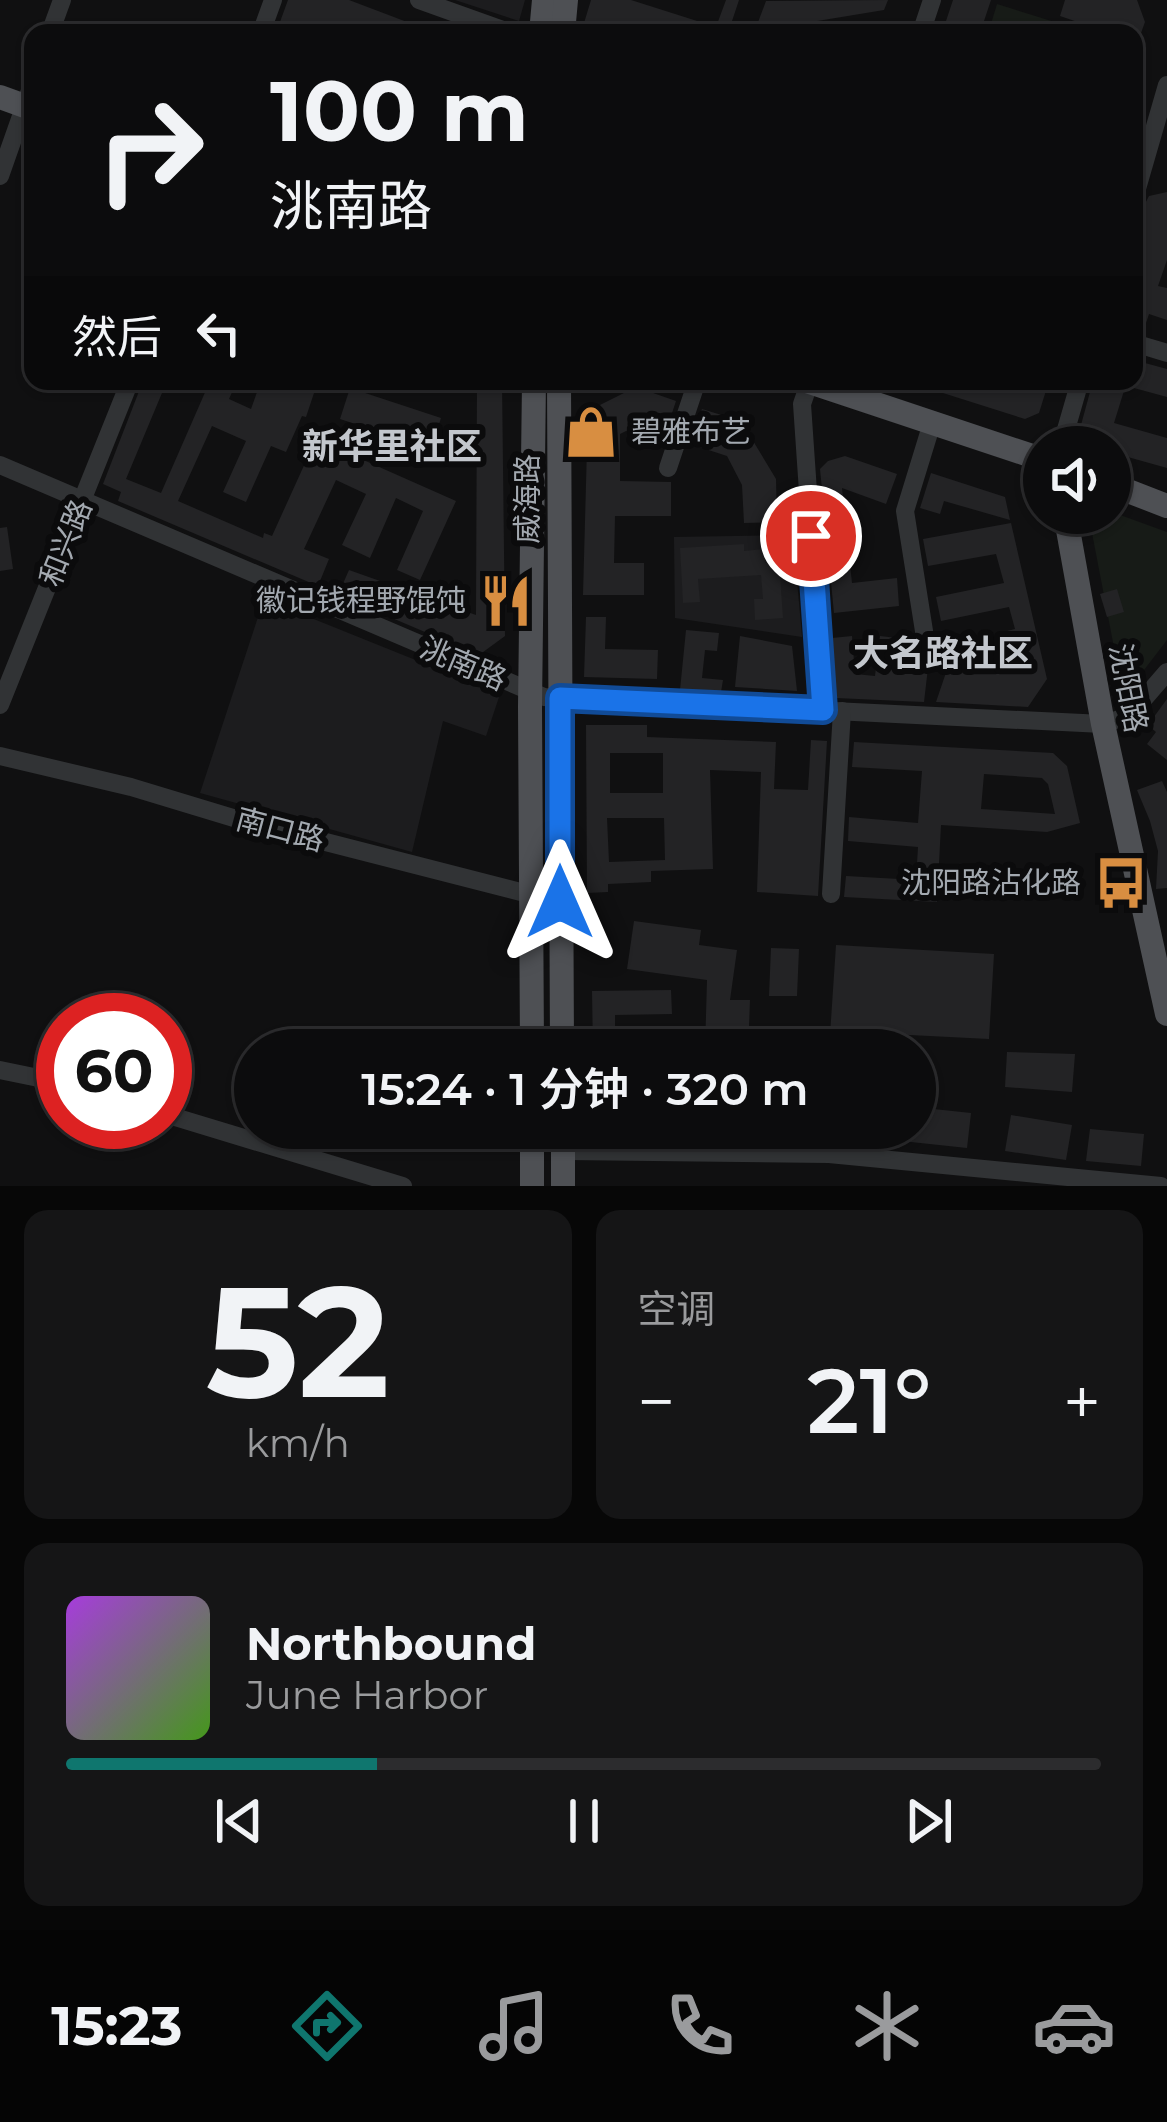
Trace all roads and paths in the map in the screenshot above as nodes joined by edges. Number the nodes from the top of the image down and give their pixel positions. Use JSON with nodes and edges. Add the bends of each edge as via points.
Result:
{"nodes":[{"id":1,"x":418,"y":0,"type":"edge"},
{"id":2,"x":486,"y":24,"type":"edge"},
{"id":3,"x":1167,"y":85,"type":"edge"},
{"id":4,"x":23,"y":98,"type":"edge"},
{"id":5,"x":1144,"y":144,"type":"edge"},
{"id":6,"x":1167,"y":165,"type":"edge"},
{"id":7,"x":0,"y":176,"type":"edge"},
{"id":8,"x":127,"y":390,"type":"edge"},
{"id":9,"x":552,"y":390,"type":"edge"},
{"id":10,"x":553,"y":390,"type":"edge"},
{"id":11,"x":694,"y":390,"type":"edge"},
{"id":12,"x":806,"y":390,"type":"edge"},
{"id":13,"x":836,"y":390,"type":"edge"},
{"id":14,"x":1078,"y":390,"type":"edge"},
{"id":15,"x":932,"y":422,"type":"junction"},
{"id":16,"x":1067,"y":426,"type":"edge"},
{"id":17,"x":1023,"y":453,"type":"edge"},
{"id":18,"x":0,"y":466,"type":"edge"},
{"id":19,"x":668,"y":468,"type":"dead end"},
{"id":20,"x":1131,"y":492,"type":"edge"},
{"id":21,"x":83,"y":502,"type":"junction"},
{"id":22,"x":1167,"y":506,"type":"edge"},
{"id":23,"x":1069,"y":534,"type":"edge"},
{"id":24,"x":924,"y":631,"type":"dead end"},
{"id":25,"x":1167,"y":672,"type":"edge"},
{"id":26,"x":530,"y":693,"type":"junction"},
{"id":27,"x":560,"y":698,"type":"junction"},
{"id":28,"x":0,"y":705,"type":"edge"},
{"id":29,"x":833,"y":711,"type":"junction"},
{"id":30,"x":1103,"y":724,"type":"junction"},
{"id":31,"x":0,"y":756,"type":"edge"},
{"id":32,"x":831,"y":894,"type":"dead end"},
{"id":33,"x":531,"y":896,"type":"junction"},
{"id":34,"x":560,"y":902,"type":"junction"},
{"id":35,"x":1163,"y":971,"type":"edge"},
{"id":36,"x":1167,"y":1013,"type":"edge"},
{"id":37,"x":532,"y":1029,"type":"edge"},
{"id":38,"x":562,"y":1029,"type":"edge"},
{"id":39,"x":0,"y":1070,"type":"edge"},
{"id":40,"x":36,"y":1077,"type":"edge"},
{"id":41,"x":192,"y":1122,"type":"edge"},
{"id":42,"x":532,"y":1149,"type":"edge"},
{"id":43,"x":564,"y":1149,"type":"edge"},
{"id":44,"x":734,"y":1149,"type":"edge"},
{"id":45,"x":403,"y":1186,"type":"edge"},
{"id":46,"x":532,"y":1186,"type":"edge"},
{"id":47,"x":563,"y":1186,"type":"edge"},
{"id":48,"x":1161,"y":1186,"type":"edge"}],
"edges":[{"from":1,"to":2,"type":"street"},
{"from":3,"to":5,"type":"street"},
{"from":4,"to":7,"type":"street"},
{"from":5,"to":6,"type":"street"},
{"from":8,"to":21,"type":"street","name":"和兴路"},
{"from":9,"to":26,"type":"main road","name":"威海路"},
{"from":10,"to":27,"type":"main road","name":"威海路"},
{"from":11,"to":19,"type":"street"},
{"from":12,"to":29,"type":"street"},
{"from":13,"to":15,"type":"main road"},
{"from":14,"to":16,"type":"street"},
{"from":15,"to":17,"type":"main road"},
{"from":15,"to":24,"type":"street","via":[[905,511]]},
{"from":18,"to":21,"type":"street","name":"洮南路"},
{"from":20,"to":22,"type":"main road"},
{"from":21,"to":26,"type":"street","name":"洮南路"},
{"from":21,"to":28,"type":"street","name":"和兴路"},
{"from":23,"to":30,"type":"main road","name":"沈阳路"},
{"from":25,"to":30,"type":"street","via":[[1129,716]]},
{"from":26,"to":27,"type":"street","name":"洮南路"},
{"from":26,"to":33,"type":"main road","name":"威海路"},
{"from":27,"to":29,"type":"street","name":"洮南路"},
{"from":27,"to":34,"type":"main road","name":"威海路"},
{"from":29,"to":30,"type":"street","name":"洮南路"},
{"from":29,"to":32,"type":"street"},
{"from":30,"to":35,"type":"main road","name":"沈阳路"},
{"from":31,"to":33,"type":"street","name":"南口路"},
{"from":33,"to":34,"type":"street","name":"南口路"},
{"from":33,"to":37,"type":"main road","name":"威海路"},
{"from":34,"to":38,"type":"main road","name":"威海路"},
{"from":35,"to":36,"type":"main road","name":"沈阳路"},
{"from":39,"to":40,"type":"street"},
{"from":41,"to":45,"type":"street"},
{"from":42,"to":46,"type":"main road"},
{"from":43,"to":47,"type":"main road"},
{"from":44,"to":48,"type":"street"}]}
